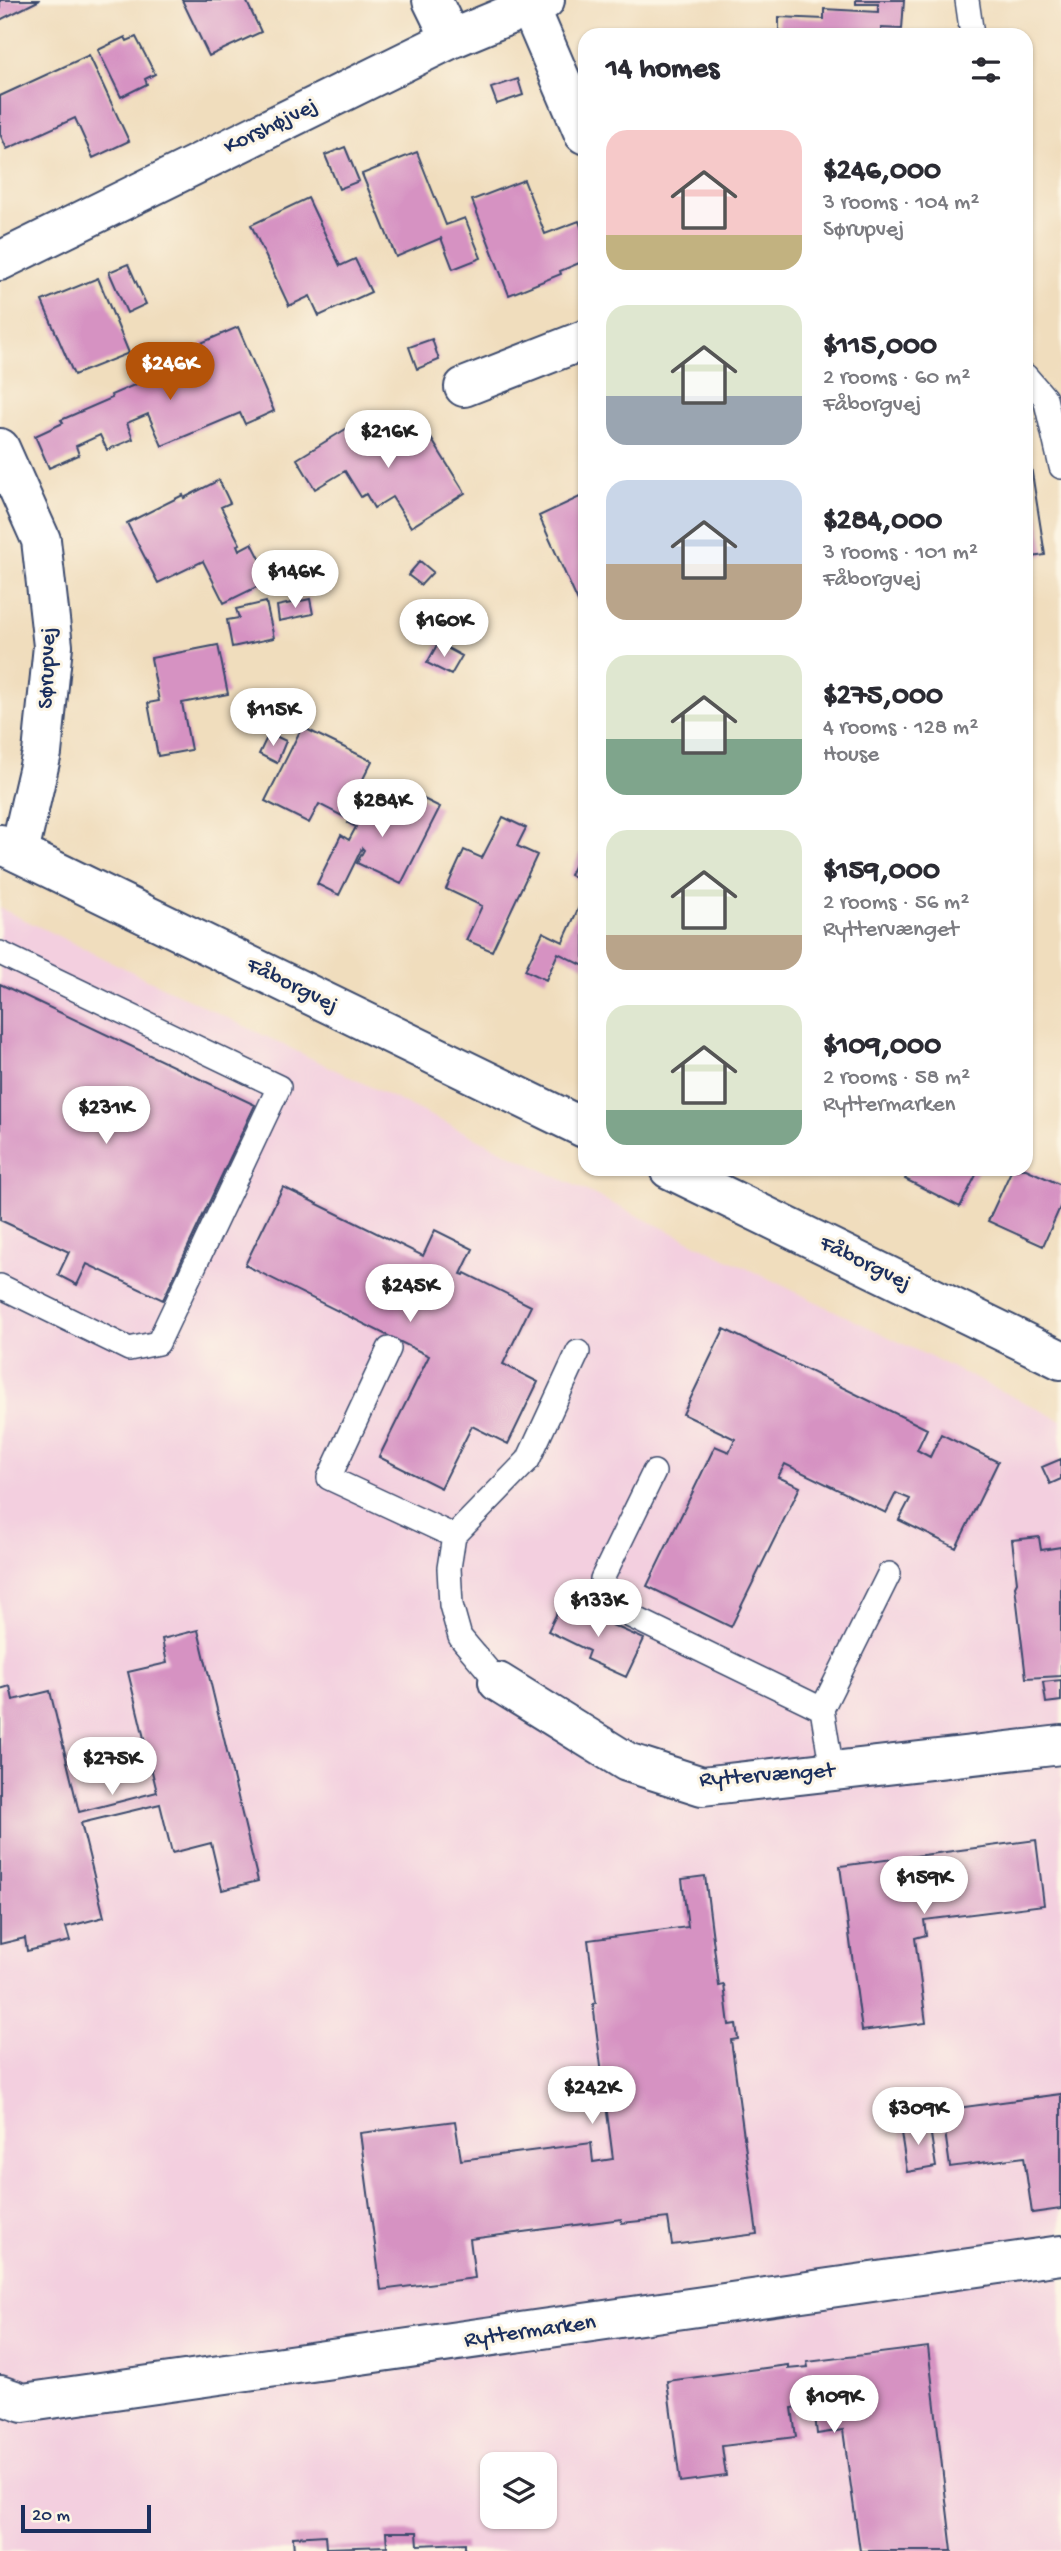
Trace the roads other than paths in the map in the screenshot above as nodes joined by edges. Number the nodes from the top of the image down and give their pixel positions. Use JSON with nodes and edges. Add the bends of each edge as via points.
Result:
{"nodes":[{"id":1,"x":432,"y":0,"type":"edge"},
{"id":2,"x":967,"y":0,"type":"edge"},
{"id":3,"x":537,"y":3,"type":"edge"},
{"id":4,"x":971,"y":28,"type":"edge"},
{"id":5,"x":450,"y":39,"type":"junction"},
{"id":6,"x":578,"y":117,"type":"edge"},
{"id":7,"x":0,"y":261,"type":"edge"},
{"id":8,"x":578,"y":342,"type":"edge"},
{"id":9,"x":1033,"y":384,"type":"edge"},
{"id":10,"x":464,"y":387,"type":"dead end"},
{"id":11,"x":0,"y":448,"type":"edge"},
{"id":12,"x":1061,"y":467,"type":"edge"},
{"id":13,"x":10,"y":849,"type":"edge"},
{"id":14,"x":0,"y":953,"type":"edge"},
{"id":15,"x":578,"y":1125,"type":"edge"},
{"id":16,"x":683,"y":1176,"type":"edge"},
{"id":17,"x":0,"y":1286,"type":"edge"},
{"id":18,"x":388,"y":1349,"type":"dead end"},
{"id":19,"x":578,"y":1352,"type":"dead end"},
{"id":20,"x":1061,"y":1360,"type":"edge"},
{"id":21,"x":654,"y":1472,"type":"dead end"},
{"id":22,"x":454,"y":1536,"type":"junction"},
{"id":23,"x":889,"y":1574,"type":"dead end"},
{"id":24,"x":498,"y":1682,"type":"joint"},
{"id":25,"x":822,"y":1709,"type":"junction"},
{"id":26,"x":1061,"y":1745,"type":"edge"},
{"id":27,"x":832,"y":1771,"type":"junction"},
{"id":28,"x":1061,"y":2255,"type":"edge"},
{"id":29,"x":0,"y":2395,"type":"edge"}],
"edges":[{"from":1,"to":5,"type":"street"},
{"from":2,"to":4,"type":"lane"},
{"from":3,"to":5,"type":"street","name":"Korshøjvej"},
{"from":3,"to":6,"type":"street"},
{"from":5,"to":7,"type":"street","name":"Korshøjvej"},
{"from":8,"to":10,"type":"street"},
{"from":9,"to":12,"type":"lane","via":[[1045,398]]},
{"from":11,"to":13,"type":"street","name":"Sørupvej","via":[[41,540],[53,646],[42,752]]},
{"from":13,"to":15,"type":"street","name":"Fåborgvej"},
{"from":14,"to":17,"type":"lane","via":[[279,1087],[158,1343],[129,1349]]},
{"from":16,"to":20,"type":"street","name":"Fåborgvej"},
{"from":18,"to":22,"type":"lane","via":[[329,1478]]},
{"from":19,"to":22,"type":"lane","via":[[528,1460]]},
{"from":21,"to":25,"type":"lane","via":[[602,1579],[614,1608]]},
{"from":22,"to":24,"type":"lane","via":[[449,1568],[451,1605],[460,1637]]},
{"from":23,"to":25,"type":"lane"},
{"from":24,"to":27,"type":"street","name":"Ryttervænget","via":[[626,1762],[702,1786]]},
{"from":25,"to":27,"type":"lane"},
{"from":26,"to":27,"type":"street","name":"Ryttervænget"},
{"from":28,"to":29,"type":"street","name":"Ryttermarken","via":[[23,2403]]}]}
